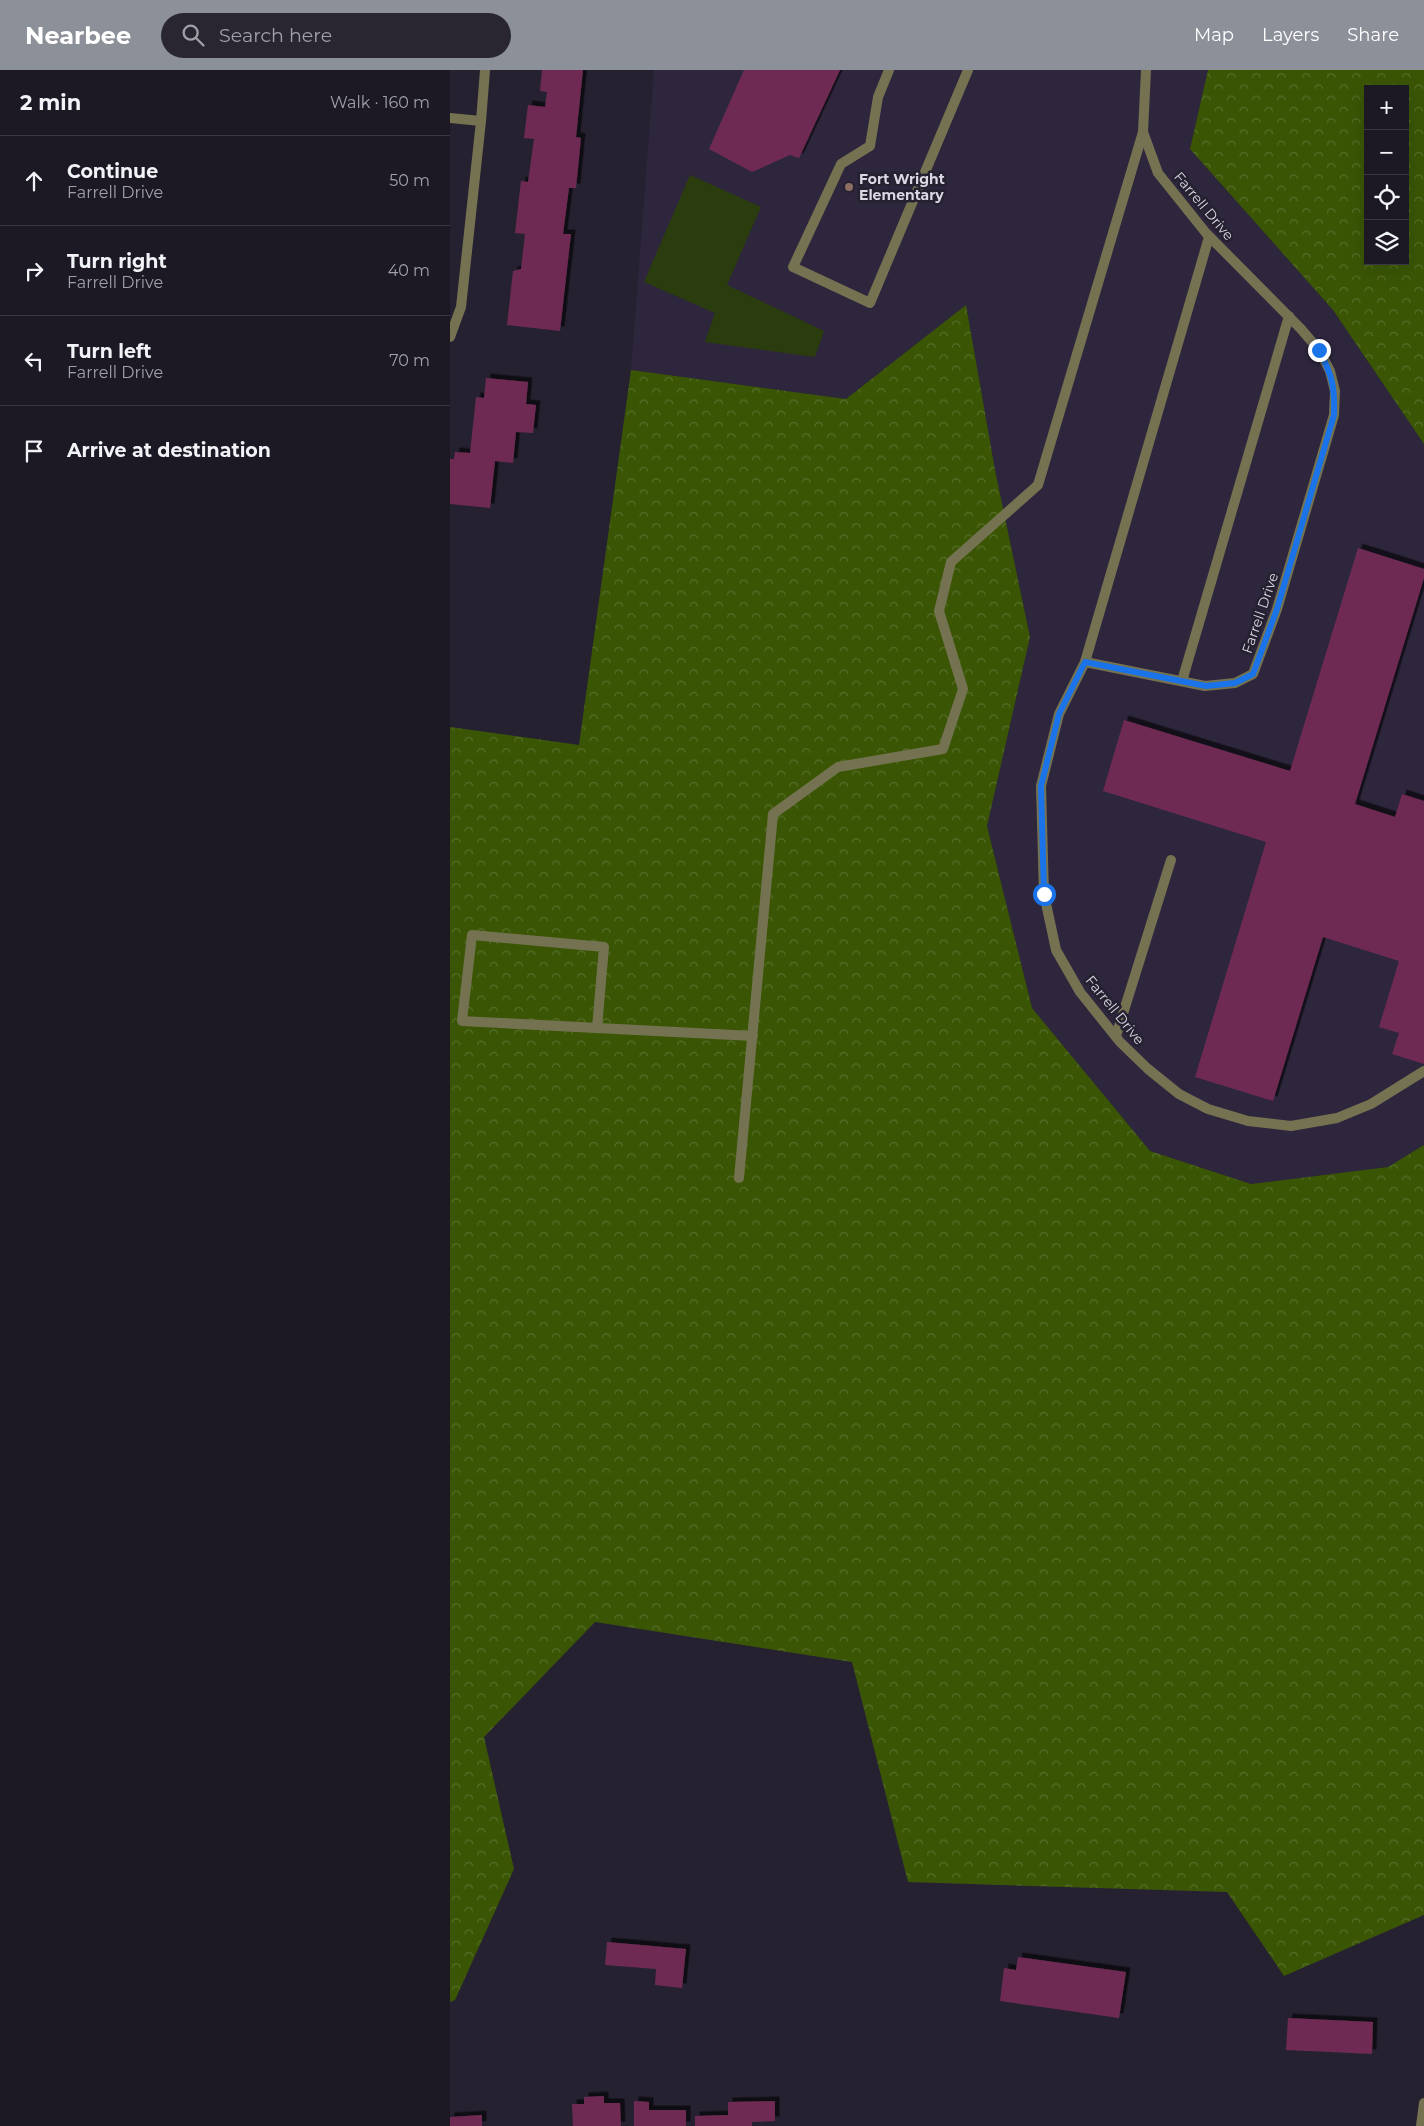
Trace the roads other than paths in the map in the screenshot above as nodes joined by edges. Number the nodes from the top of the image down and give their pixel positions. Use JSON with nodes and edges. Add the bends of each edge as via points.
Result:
{"nodes":[{"id":1,"x":485,"y":70,"type":"edge"},
{"id":2,"x":889,"y":70,"type":"edge"},
{"id":3,"x":968,"y":70,"type":"edge"},
{"id":4,"x":1146,"y":70,"type":"edge"},
{"id":5,"x":450,"y":118,"type":"edge"},
{"id":6,"x":481,"y":121,"type":"junction"},
{"id":7,"x":1143,"y":132,"type":"junction"},
{"id":8,"x":1209,"y":237,"type":"junction"},
{"id":9,"x":1289,"y":316,"type":"junction"},
{"id":10,"x":450,"y":337,"type":"edge"},
{"id":11,"x":1085,"y":662,"type":"junction"},
{"id":12,"x":1182,"y":681,"type":"junction"},
{"id":13,"x":1171,"y":860,"type":"dead end"},
{"id":14,"x":597,"y":1028,"type":"junction"},
{"id":15,"x":753,"y":1036,"type":"junction"},
{"id":16,"x":1116,"y":1036,"type":"junction"},
{"id":17,"x":1424,"y":1072,"type":"edge"},
{"id":18,"x":739,"y":1178,"type":"dead end"},
{"id":19,"x":1424,"y":2103,"type":"edge"},
{"id":20,"x":1422,"y":2126,"type":"edge"}],
"edges":[{"from":1,"to":6,"type":"street"},
{"from":2,"to":3,"type":"street","via":[[878,98],[870,146],[841,164],[793,267],[870,303]]},
{"from":4,"to":7,"type":"street","name":"Farrell Drive"},
{"from":5,"to":6,"type":"street"},
{"from":6,"to":10,"type":"street","via":[[461,307]]},
{"from":7,"to":8,"type":"street","name":"Farrell Drive","via":[[1158,173]]},
{"from":7,"to":15,"type":"street","via":[[1038,485],[950,562],[940,612],[962,689],[943,749],[838,767],[773,814]]},
{"from":8,"to":9,"type":"street","name":"Farrell Drive"},
{"from":8,"to":11,"type":"street"},
{"from":9,"to":12,"type":"street"},
{"from":9,"to":12,"type":"street","name":"Farrell Drive","via":[[1319,350],[1335,390],[1334,415],[1283,591],[1253,674],[1235,683],[1206,686]]},
{"from":11,"to":12,"type":"street","name":"Farrell Drive"},
{"from":11,"to":16,"type":"street","name":"Farrell Drive","via":[[1059,714],[1041,786],[1044,894],[1056,950],[1080,992]]},
{"from":13,"to":16,"type":"street"},
{"from":14,"to":14,"type":"street","via":[[462,1021],[472,935],[604,947]]},
{"from":14,"to":15,"type":"street"},
{"from":15,"to":18,"type":"street"},
{"from":16,"to":17,"type":"street","name":"Farrell Drive","via":[[1148,1069],[1180,1094],[1208,1108],[1248,1121],[1291,1126],[1337,1118],[1371,1104]]},
{"from":19,"to":20,"type":"street"}]}
